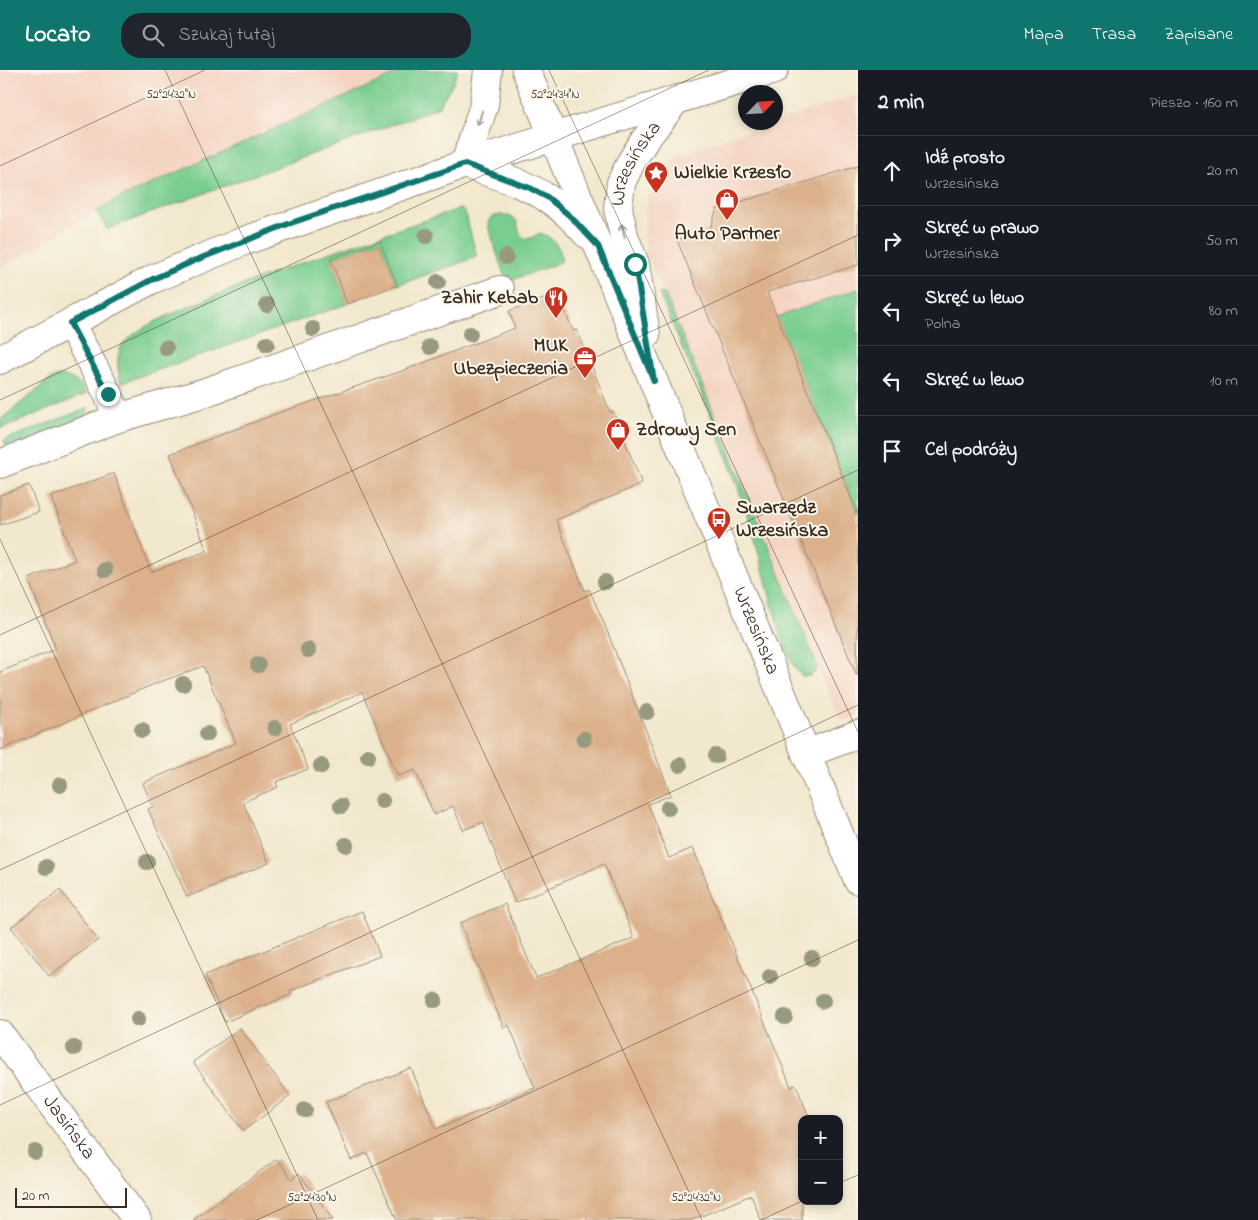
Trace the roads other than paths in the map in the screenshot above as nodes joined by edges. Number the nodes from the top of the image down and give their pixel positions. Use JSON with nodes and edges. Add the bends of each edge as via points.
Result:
{"nodes":[{"id":1,"x":488,"y":70,"type":"edge"},
{"id":2,"x":526,"y":70,"type":"edge"},
{"id":3,"x":774,"y":70,"type":"edge"},
{"id":4,"x":676,"y":100,"type":"junction"},
{"id":5,"x":553,"y":137,"type":"junction"},
{"id":6,"x":465,"y":164,"type":"junction"},
{"id":7,"x":598,"y":246,"type":"junction"},
{"id":8,"x":500,"y":290,"type":"dead end"},
{"id":9,"x":70,"y":323,"type":"junction"},
{"id":10,"x":0,"y":360,"type":"edge"},
{"id":11,"x":654,"y":381,"type":"junction"},
{"id":12,"x":118,"y":418,"type":"junction"},
{"id":13,"x":0,"y":464,"type":"edge"},
{"id":14,"x":858,"y":734,"type":"edge"},
{"id":15,"x":806,"y":754,"type":"junction"},
{"id":16,"x":858,"y":880,"type":"edge"},
{"id":17,"x":0,"y":1034,"type":"edge"},
{"id":18,"x":9,"y":1064,"type":"edge"},
{"id":19,"x":138,"y":1220,"type":"edge"}],
"edges":[{"from":1,"to":6,"type":"street","one_way":true,"via":[[484,105]]},
{"from":2,"to":5,"type":"street","name":"Wrzesińska"},
{"from":3,"to":4,"type":"street"},
{"from":4,"to":5,"type":"street"},
{"from":11,"to":4,"type":"street","name":"Wrzesińska","one_way":true,"via":[[635,264],[618,208],[621,182],[631,162]]},
{"from":5,"to":6,"type":"street"},
{"from":5,"to":7,"type":"street","name":"Wrzesińska"},
{"from":6,"to":7,"type":"street","name":"Wrzesińska","via":[[547,197]]},
{"from":6,"to":9,"type":"street","via":[[204,256]]},
{"from":7,"to":11,"type":"street","name":"Wrzesińska"},
{"from":8,"to":12,"type":"street","via":[[200,394]]},
{"from":9,"to":10,"type":"street"},
{"from":9,"to":12,"type":"street"},
{"from":11,"to":15,"type":"street","name":"Wrzesińska"},
{"from":12,"to":13,"type":"street"},
{"from":14,"to":15,"type":"street"},
{"from":15,"to":16,"type":"street","name":"Wrzesińska"},
{"from":17,"to":18,"type":"street","name":"Jasińska"},
{"from":18,"to":19,"type":"street","name":"Jasińska"}]}
